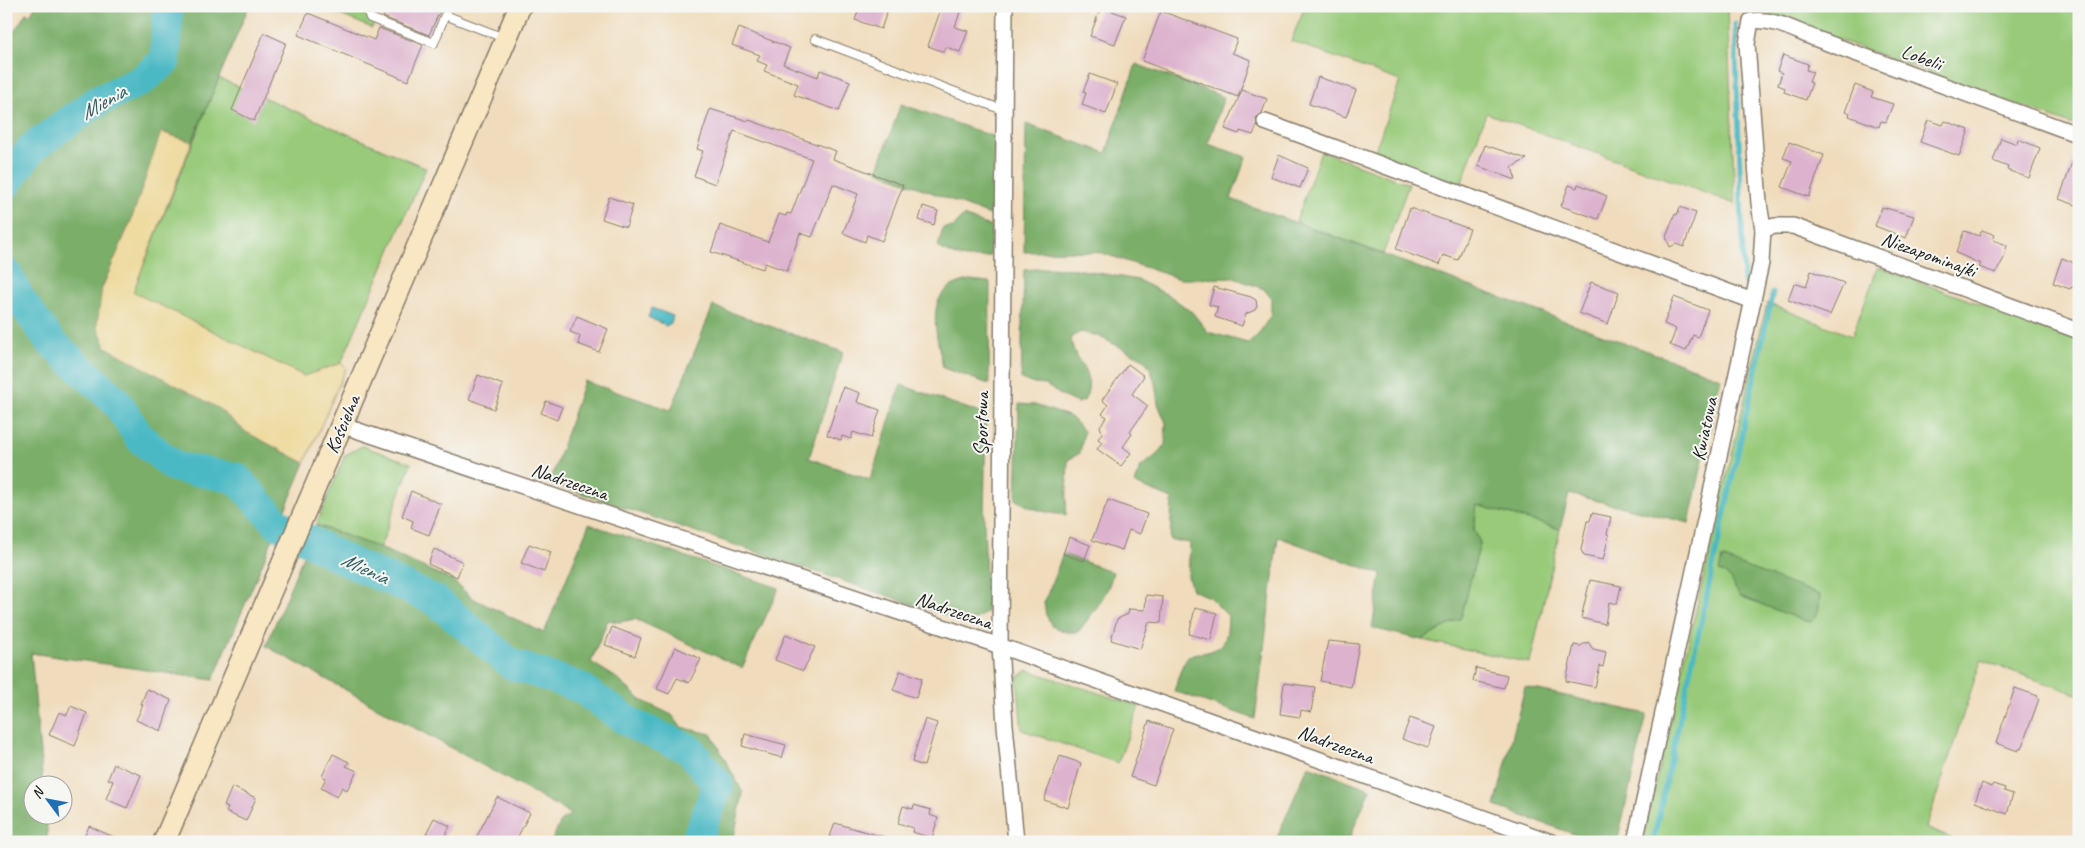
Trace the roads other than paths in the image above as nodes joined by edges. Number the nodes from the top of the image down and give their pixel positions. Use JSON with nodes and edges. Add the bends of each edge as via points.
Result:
{"nodes":[{"id":1,"x":370,"y":6,"type":"edge"},
{"id":2,"x":520,"y":6,"type":"edge"},
{"id":3,"x":1005,"y":6,"type":"edge"},
{"id":4,"x":1751,"y":21,"type":"joint"},
{"id":5,"x":506,"y":39,"type":"junction"},
{"id":6,"x":814,"y":39,"type":"dead end"},
{"id":7,"x":1003,"y":110,"type":"junction"},
{"id":8,"x":1265,"y":122,"type":"dead end"},
{"id":9,"x":2079,"y":134,"type":"edge"},
{"id":10,"x":1763,"y":229,"type":"junction"},
{"id":11,"x":1753,"y":301,"type":"junction"},
{"id":12,"x":2079,"y":331,"type":"edge"},
{"id":13,"x":341,"y":425,"type":"junction"},
{"id":14,"x":1000,"y":646,"type":"junction"},
{"id":15,"x":164,"y":842,"type":"edge"},
{"id":16,"x":1016,"y":842,"type":"edge"},
{"id":17,"x":1551,"y":842,"type":"edge"},
{"id":18,"x":1634,"y":842,"type":"edge"}],
"edges":[{"from":1,"to":5,"type":"lane","via":[[370,18],[434,43],[445,15]]},
{"from":2,"to":5,"type":"street","name":"Kościelna"},
{"from":3,"to":7,"type":"street","name":"Sportowa"},
{"from":4,"to":9,"type":"street","name":"Lobelii","via":[[1764,19],[1780,24]]},
{"from":4,"to":10,"type":"street","name":"Kwiatowa","via":[[1747,44]]},
{"from":5,"to":13,"type":"street","name":"Kościelna"},
{"from":6,"to":7,"type":"lane"},
{"from":7,"to":14,"type":"street","name":"Sportowa"},
{"from":8,"to":11,"type":"street"},
{"from":10,"to":11,"type":"street","name":"Kwiatowa","via":[[1761,263]]},
{"from":10,"to":12,"type":"street","name":"Niezapominajki","via":[[1793,226]]},
{"from":11,"to":18,"type":"street","name":"Kwiatowa"},
{"from":13,"to":14,"type":"street","name":"Nadrzeczna"},
{"from":13,"to":15,"type":"street","name":"Kościelna"},
{"from":14,"to":16,"type":"street","name":"Sportowa"},
{"from":14,"to":17,"type":"street","name":"Nadrzeczna"}]}
